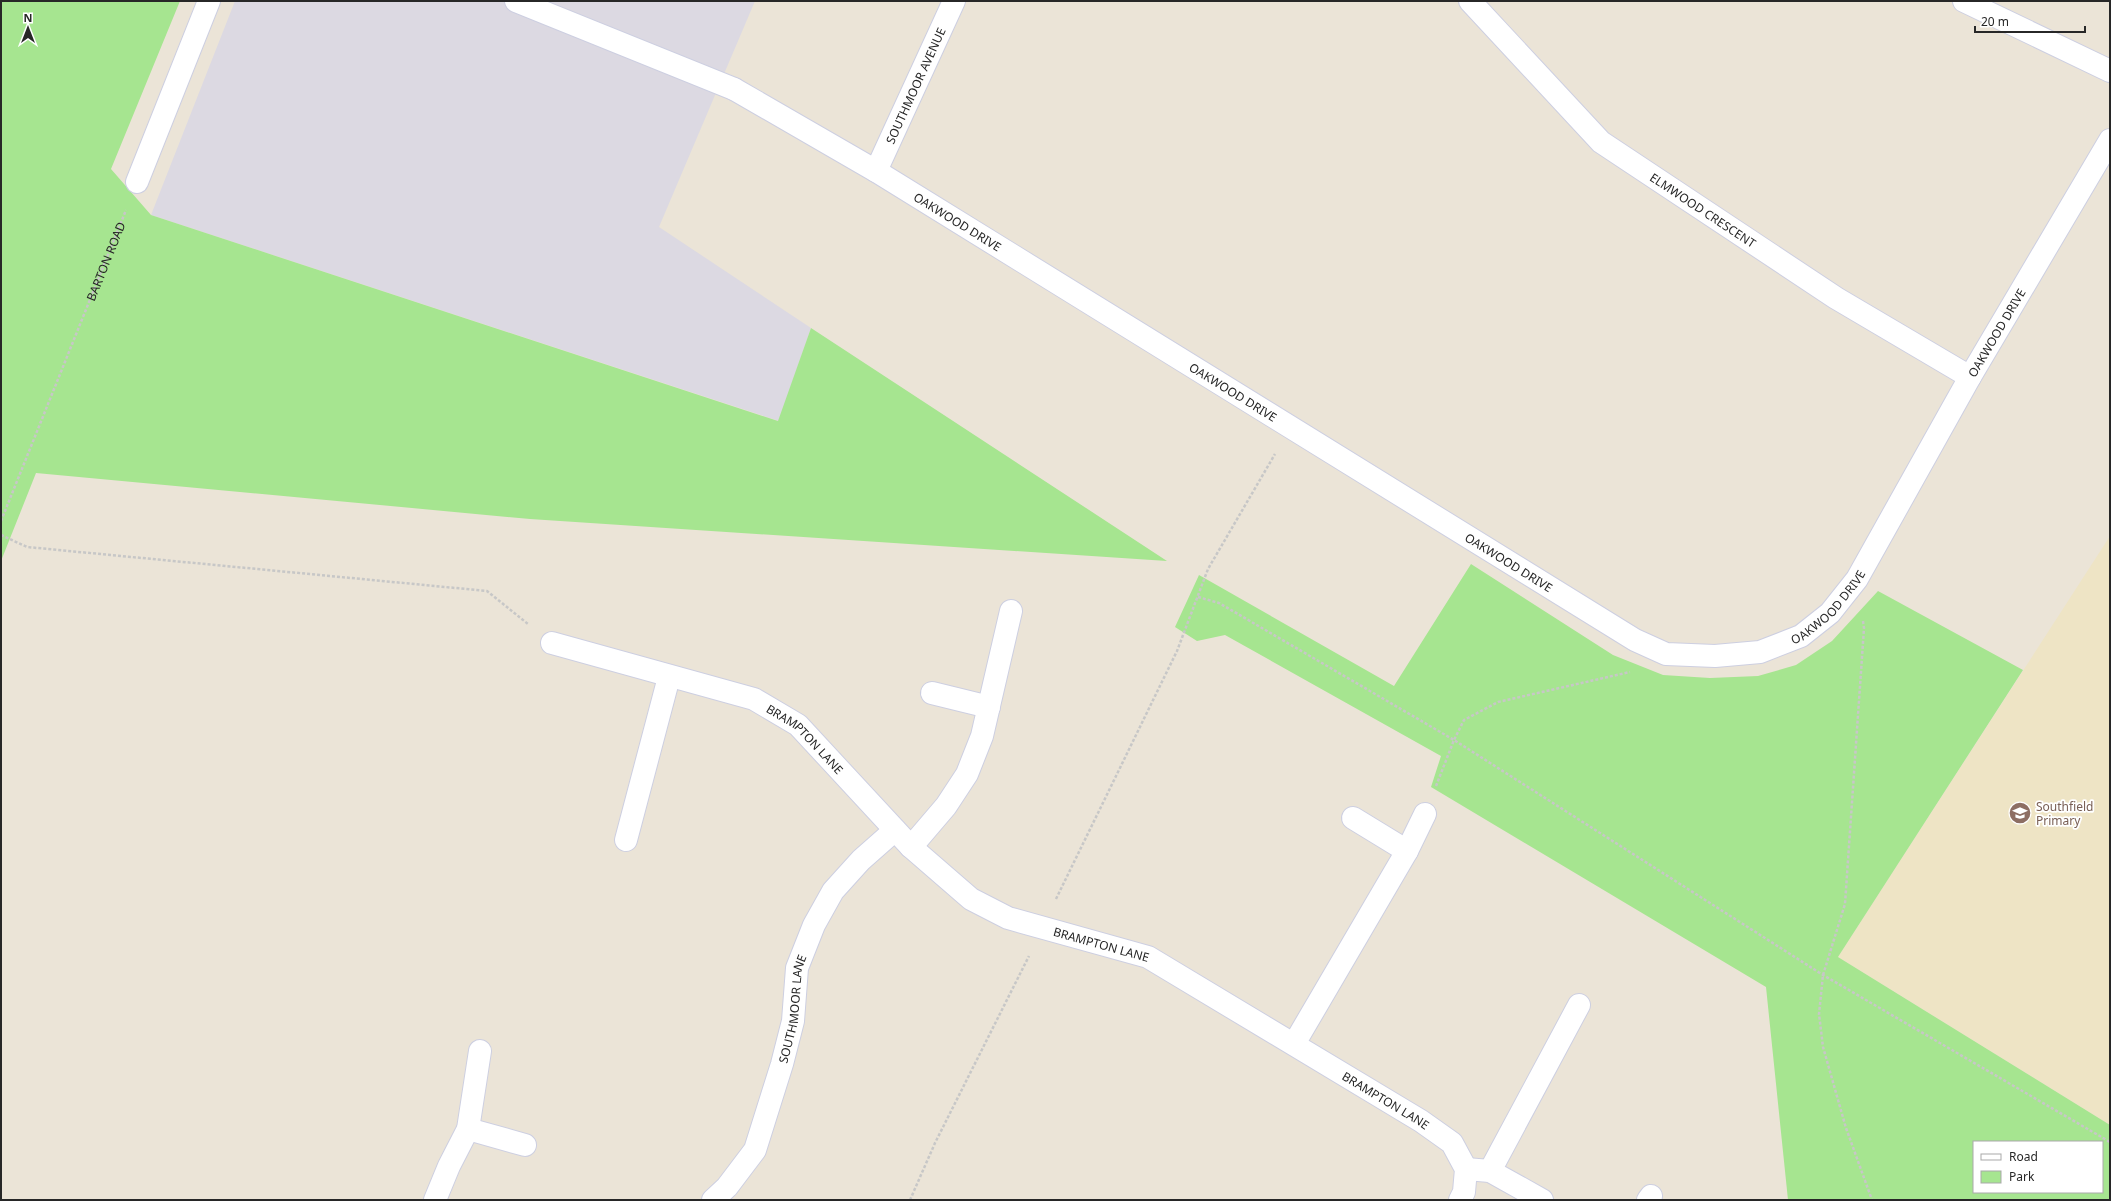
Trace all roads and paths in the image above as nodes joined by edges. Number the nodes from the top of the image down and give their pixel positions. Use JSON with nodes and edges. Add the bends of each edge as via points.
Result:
{"nodes":[{"id":1,"x":209,"y":1,"type":"edge"},
{"id":2,"x":516,"y":1,"type":"edge"},
{"id":3,"x":954,"y":1,"type":"edge"},
{"id":4,"x":1470,"y":1,"type":"edge"},
{"id":5,"x":1964,"y":1,"type":"edge"},
{"id":6,"x":2110,"y":71,"type":"edge"},
{"id":7,"x":2110,"y":140,"type":"edge"},
{"id":8,"x":876,"y":171,"type":"junction"},
{"id":9,"x":137,"y":182,"type":"joint"},
{"id":10,"x":1970,"y":377,"type":"junction"},
{"id":11,"x":1290,"y":428,"type":"junction"},
{"id":12,"x":1,"y":521,"type":"edge"},
{"id":13,"x":1,"y":535,"type":"edge"},
{"id":14,"x":1857,"y":579,"type":"junction"},
{"id":15,"x":1198,"y":597,"type":"junction"},
{"id":16,"x":1011,"y":611,"type":"dead end"},
{"id":17,"x":552,"y":643,"type":"joint"},
{"id":18,"x":1666,"y":654,"type":"junction"},
{"id":19,"x":669,"y":677,"type":"junction"},
{"id":20,"x":932,"y":693,"type":"dead end"},
{"id":21,"x":989,"y":707,"type":"junction"},
{"id":22,"x":1454,"y":740,"type":"junction"},
{"id":23,"x":1426,"y":814,"type":"joint"},
{"id":24,"x":1353,"y":818,"type":"dead end"},
{"id":25,"x":895,"y":830,"type":"junction"},
{"id":26,"x":626,"y":840,"type":"dead end"},
{"id":27,"x":911,"y":847,"type":"junction"},
{"id":28,"x":1407,"y":851,"type":"junction"},
{"id":29,"x":1043,"y":928,"type":"junction"},
{"id":30,"x":1823,"y":974,"type":"junction"},
{"id":31,"x":1579,"y":1005,"type":"dead end"},
{"id":32,"x":1294,"y":1044,"type":"junction"},
{"id":33,"x":480,"y":1051,"type":"dead end"},
{"id":34,"x":468,"y":1129,"type":"junction"},
{"id":35,"x":2110,"y":1142,"type":"edge"},
{"id":36,"x":525,"y":1145,"type":"dead end"},
{"id":37,"x":1466,"y":1169,"type":"junction"},
{"id":38,"x":1490,"y":1171,"type":"junction"},
{"id":39,"x":435,"y":1200,"type":"edge"},
{"id":40,"x":712,"y":1200,"type":"edge"},
{"id":41,"x":910,"y":1200,"type":"edge"},
{"id":42,"x":1460,"y":1200,"type":"edge"},
{"id":43,"x":1542,"y":1200,"type":"edge"},
{"id":44,"x":1872,"y":1200,"type":"edge"}],
"edges":[{"from":1,"to":9,"type":"street"},
{"from":2,"to":8,"type":"street","name":"OAKWOOD DRIVE","via":[[734,89]]},
{"from":3,"to":8,"type":"street","name":"SOUTHMOOR AVENUE"},
{"from":4,"to":10,"type":"street","name":"ELMWOOD CRESCENT","via":[[1601,142],[1836,298]]},
{"from":5,"to":6,"type":"street"},
{"from":7,"to":10,"type":"street","name":"OAKWOOD DRIVE"},
{"from":8,"to":11,"type":"street","name":"OAKWOOD DRIVE"},
{"from":9,"to":12,"type":"path","name":"BARTON ROAD"},
{"from":10,"to":14,"type":"street","name":"OAKWOOD DRIVE"},
{"from":11,"to":15,"type":"path","via":[[1208,569]]},
{"from":11,"to":18,"type":"street","name":"OAKWOOD DRIVE","via":[[1634,640]]},
{"from":13,"to":17,"type":"path","via":[[27,547],[487,591]]},
{"from":14,"to":18,"type":"street","name":"OAKWOOD DRIVE","via":[[1830,613],[1801,636],[1760,652],[1715,656]]},
{"from":14,"to":30,"type":"path","via":[[1864,628],[1845,904]]},
{"from":15,"to":22,"type":"path","via":[[1219,603]]},
{"from":15,"to":29,"type":"path","via":[[1178,651]]},
{"from":16,"to":21,"type":"street"},
{"from":17,"to":19,"type":"street","name":"BRAMPTON LANE"},
{"from":18,"to":22,"type":"path","via":[[1650,668],[1498,702],[1464,720]]},
{"from":19,"to":25,"type":"street","name":"BRAMPTON LANE","via":[[754,700],[798,725]]},
{"from":19,"to":26,"type":"street"},
{"from":20,"to":21,"type":"street"},
{"from":21,"to":27,"type":"street","via":[[982,736],[967,774],[946,806]]},
{"from":22,"to":23,"type":"path"},
{"from":22,"to":30,"type":"path"},
{"from":23,"to":28,"type":"street"},
{"from":24,"to":28,"type":"street"},
{"from":25,"to":27,"type":"street","name":"BRAMPTON LANE"},
{"from":25,"to":40,"type":"street","name":"SOUTHMOOR LANE","via":[[861,860],[833,891],[814,925],[796,968],[793,1021],[755,1150],[727,1187]]},
{"from":27,"to":29,"type":"street","name":"BRAMPTON LANE","via":[[971,899],[1008,918]]},
{"from":28,"to":32,"type":"street"},
{"from":29,"to":32,"type":"street","name":"BRAMPTON LANE","via":[[1148,957]]},
{"from":29,"to":41,"type":"path","via":[[939,1136]]},
{"from":30,"to":35,"type":"path"},
{"from":30,"to":44,"type":"path","via":[[1819,1014],[1823,1047],[1846,1128]]},
{"from":31,"to":38,"type":"street"},
{"from":32,"to":37,"type":"street","name":"BRAMPTON LANE","via":[[1421,1121],[1452,1143]]},
{"from":33,"to":34,"type":"street"},
{"from":34,"to":36,"type":"street"},
{"from":34,"to":39,"type":"street"},
{"from":37,"to":38,"type":"street"},
{"from":37,"to":42,"type":"street","via":[[1464,1192]]},
{"from":38,"to":43,"type":"street"}]}
